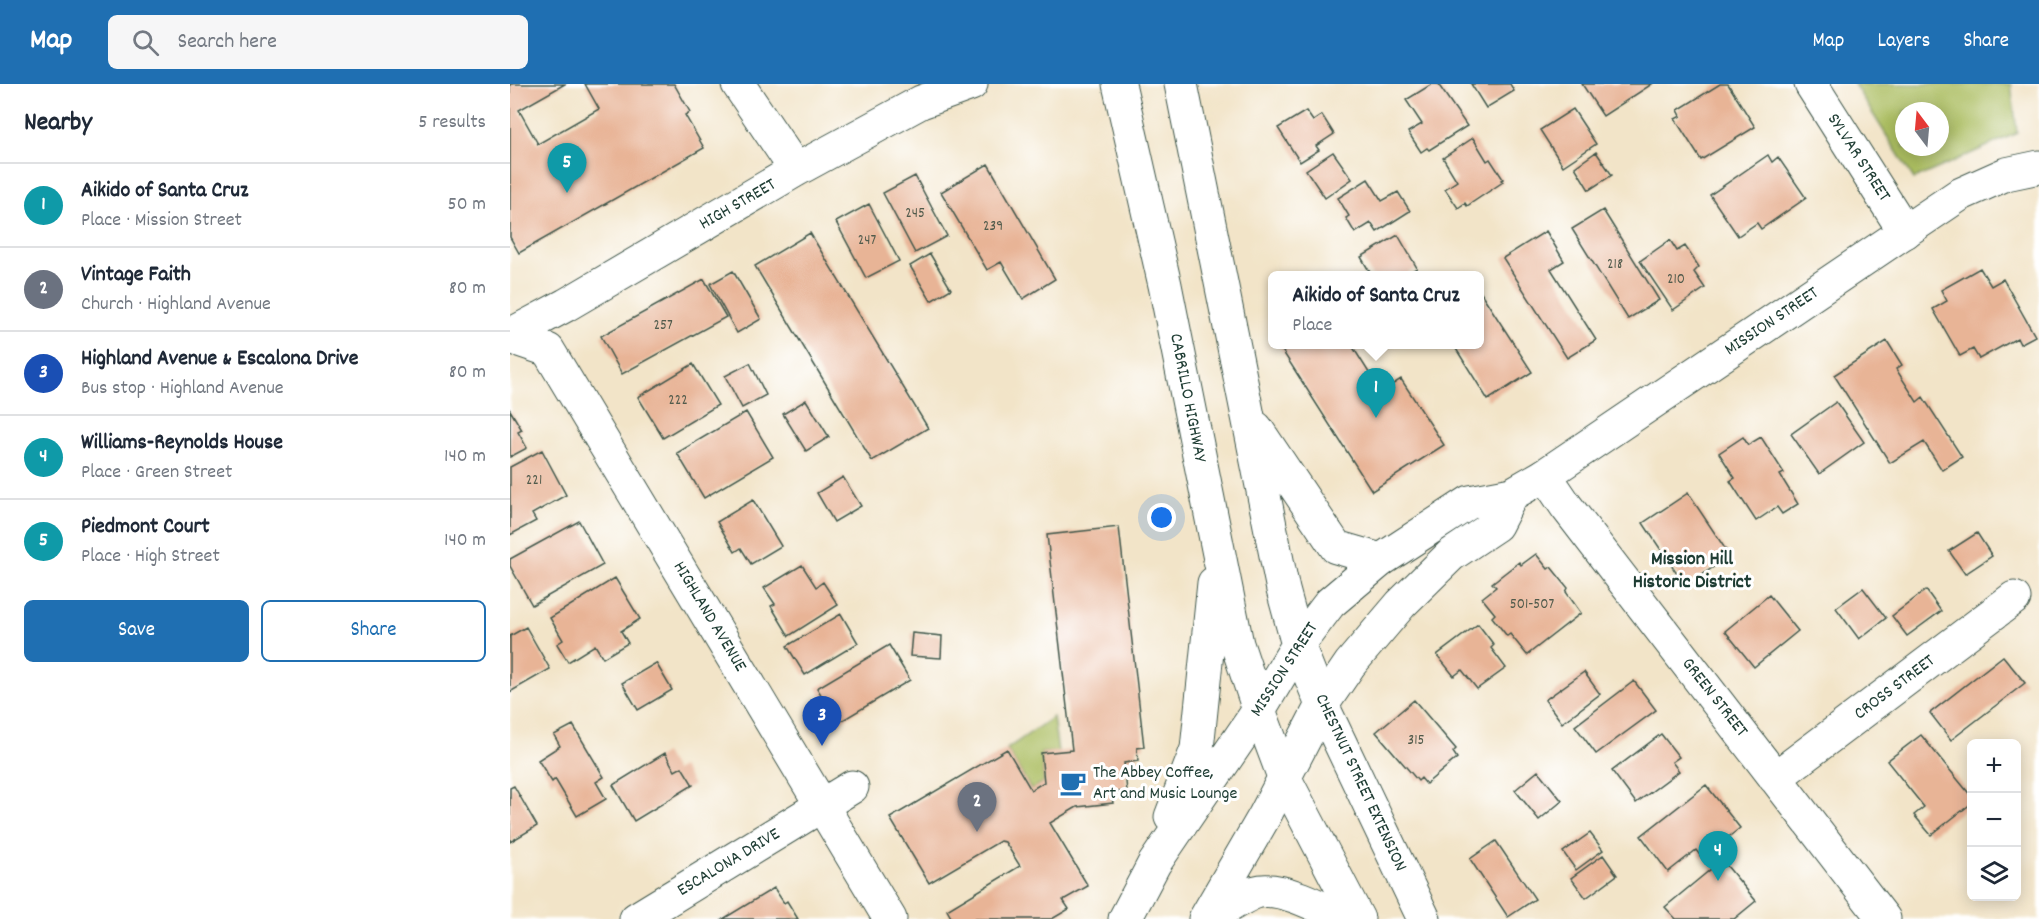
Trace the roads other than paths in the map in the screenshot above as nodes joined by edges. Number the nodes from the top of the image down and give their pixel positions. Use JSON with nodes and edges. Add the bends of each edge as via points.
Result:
{"nodes":[{"id":1,"x":738,"y":84,"type":"edge"},
{"id":2,"x":971,"y":84,"type":"edge"},
{"id":3,"x":1119,"y":84,"type":"edge"},
{"id":4,"x":1181,"y":84,"type":"edge"},
{"id":5,"x":1811,"y":84,"type":"edge"},
{"id":6,"x":2039,"y":167,"type":"edge"},
{"id":7,"x":796,"y":170,"type":"junction"},
{"id":8,"x":1905,"y":232,"type":"junction"},
{"id":9,"x":511,"y":336,"type":"edge"},
{"id":10,"x":1248,"y":417,"type":"junction"},
{"id":11,"x":1545,"y":475,"type":"junction"},
{"id":12,"x":1512,"y":494,"type":"junction"},
{"id":13,"x":1218,"y":550,"type":"junction"},
{"id":14,"x":1382,"y":560,"type":"junction"},
{"id":15,"x":2014,"y":598,"type":"dead end"},
{"id":16,"x":1298,"y":645,"type":"junction"},
{"id":17,"x":1322,"y":705,"type":"junction"},
{"id":18,"x":1259,"y":710,"type":"junction"},
{"id":19,"x":1284,"y":777,"type":"junction"},
{"id":20,"x":1775,"y":778,"type":"junction"},
{"id":21,"x":852,"y":787,"type":"dead end"},
{"id":22,"x":822,"y":805,"type":"junction"},
{"id":23,"x":1154,"y":864,"type":"junction"},
{"id":24,"x":636,"y":919,"type":"edge"},
{"id":25,"x":890,"y":919,"type":"edge"},
{"id":26,"x":1125,"y":919,"type":"edge"},
{"id":27,"x":1206,"y":919,"type":"edge"},
{"id":28,"x":1343,"y":919,"type":"edge"},
{"id":29,"x":1358,"y":919,"type":"edge"},
{"id":30,"x":1424,"y":919,"type":"edge"},
{"id":31,"x":1884,"y":919,"type":"edge"}],
"edges":[{"from":1,"to":7,"type":"main road"},
{"from":2,"to":7,"type":"main road","name":"HIGH STREET","via":[[921,102]]},
{"from":3,"to":13,"type":"main road","name":"CABRILLO HIGHWAY"},
{"from":4,"to":10,"type":"main road"},
{"from":5,"to":8,"type":"main road","name":"SYLVAR STREET"},
{"from":6,"to":8,"type":"main road","name":"MISSION STREET","via":[[2006,174],[1959,195]]},
{"from":7,"to":9,"type":"main road","name":"HIGH STREET"},
{"from":8,"to":11,"type":"main road","name":"MISSION STREET"},
{"from":9,"to":22,"type":"main road","name":"HIGHLAND AVENUE","via":[[548,350]]},
{"from":10,"to":14,"type":"main road","via":[[1336,547]]},
{"from":10,"to":16,"type":"main road"},
{"from":11,"to":12,"type":"main road","name":"MISSION STREET"},
{"from":11,"to":20,"type":"main road","name":"GREEN STREET"},
{"from":12,"to":14,"type":"main road","name":"MISSION STREET","via":[[1470,502]]},
{"from":12,"to":17,"type":"main road","via":[[1496,525],[1451,555],[1401,604],[1350,664]]},
{"from":13,"to":18,"type":"main road","name":"CABRILLO HIGHWAY","via":[[1237,644]]},
{"from":13,"to":23,"type":"main road","via":[[1197,749]]},
{"from":14,"to":16,"type":"main road","name":"MISSION STREET","via":[[1330,603]]},
{"from":15,"to":20,"type":"main road","name":"CROSS STREET"},
{"from":16,"to":17,"type":"main road","name":"CHESTNUT STREET EXTENSION"},
{"from":16,"to":18,"type":"main road","name":"MISSION STREET"},
{"from":17,"to":19,"type":"main road"},
{"from":17,"to":30,"type":"main road","name":"CHESTNUT STREET EXTENSION"},
{"from":18,"to":19,"type":"main road"},
{"from":18,"to":23,"type":"main road","name":"MISSION STREET"},
{"from":19,"to":27,"type":"main road"},
{"from":19,"to":29,"type":"main road"},
{"from":20,"to":31,"type":"main road","name":"GREEN STREET"},
{"from":21,"to":22,"type":"main road","name":"ESCALONA DRIVE"},
{"from":22,"to":24,"type":"main road","name":"ESCALONA DRIVE"},
{"from":22,"to":25,"type":"main road","name":"HIGHLAND AVENUE"},
{"from":23,"to":26,"type":"main road","name":"MISSION STREET"},
{"from":27,"to":28,"type":"main road","via":[[1257,892],[1274,892],[1314,903]]}]}
